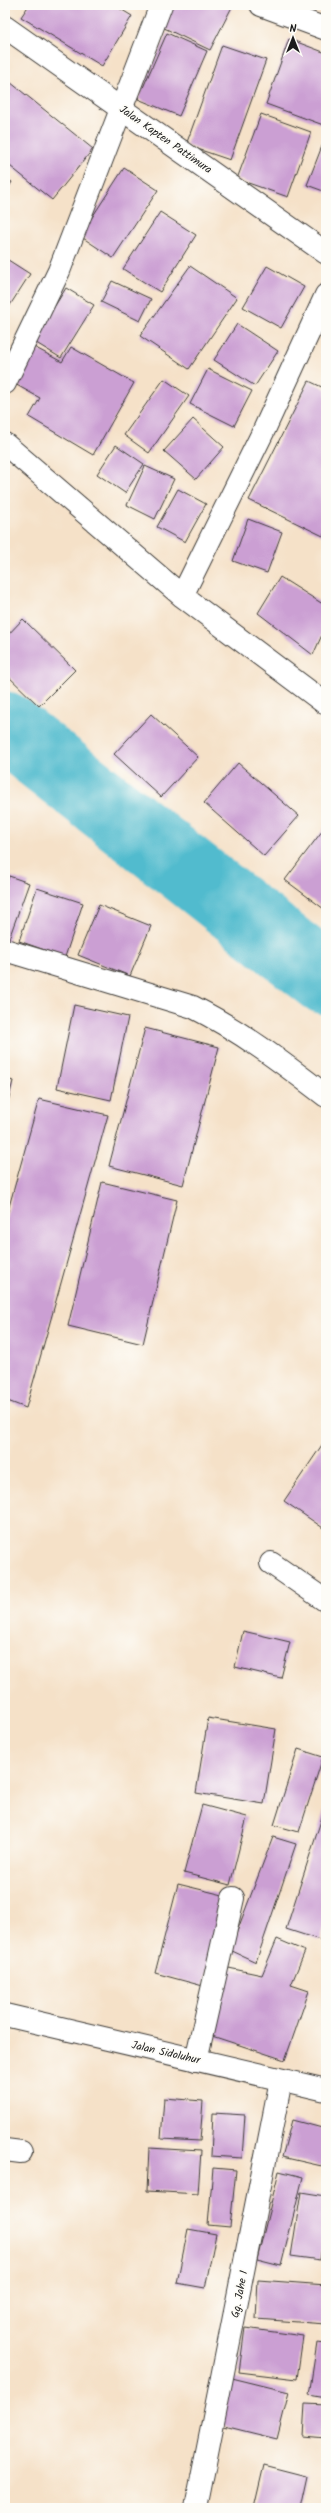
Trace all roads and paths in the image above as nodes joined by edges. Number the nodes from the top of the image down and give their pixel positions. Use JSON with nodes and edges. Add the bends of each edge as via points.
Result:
{"nodes":[{"id":1,"x":161,"y":5,"type":"edge"},
{"id":2,"x":261,"y":5,"type":"edge"},
{"id":3,"x":5,"y":27,"type":"edge"},
{"id":4,"x":326,"y":29,"type":"edge"},
{"id":5,"x":122,"y":107,"type":"junction"},
{"id":6,"x":326,"y":253,"type":"edge"},
{"id":7,"x":326,"y":296,"type":"edge"},
{"id":8,"x":5,"y":383,"type":"edge"},
{"id":9,"x":5,"y":444,"type":"edge"},
{"id":10,"x":182,"y":596,"type":"junction"},
{"id":11,"x":326,"y":704,"type":"edge"},
{"id":12,"x":5,"y":950,"type":"edge"},
{"id":13,"x":326,"y":1096,"type":"edge"},
{"id":14,"x":271,"y":1563,"type":"dead end"},
{"id":15,"x":326,"y":1601,"type":"edge"},
{"id":16,"x":233,"y":1898,"type":"dead end"},
{"id":17,"x":5,"y":2015,"type":"edge"},
{"id":18,"x":196,"y":2060,"type":"junction"},
{"id":19,"x":281,"y":2080,"type":"junction"},
{"id":20,"x":326,"y":2090,"type":"edge"},
{"id":21,"x":196,"y":2508,"type":"edge"}],
"edges":[{"from":1,"to":5,"type":"street"},
{"from":2,"to":4,"type":"street"},
{"from":3,"to":5,"type":"street","name":"Jalan Kapten Pattimura"},
{"from":5,"to":6,"type":"street","name":"Jalan Kapten Pattimura"},
{"from":5,"to":8,"type":"street","via":[[59,272]]},
{"from":7,"to":10,"type":"street","via":[[264,430]]},
{"from":9,"to":10,"type":"street"},
{"from":10,"to":11,"type":"street"},
{"from":12,"to":13,"type":"street","via":[[193,1007],[252,1041]]},
{"from":14,"to":15,"type":"street"},
{"from":16,"to":18,"type":"street"},
{"from":17,"to":18,"type":"street","name":"Jalan Sidoluhur"},
{"from":18,"to":19,"type":"street","name":"Jalan Sidoluhur"},
{"from":19,"to":20,"type":"street","name":"Jalan Sidoluhur"},
{"from":19,"to":21,"type":"street","name":"Gg. Jahe 1"}]}
